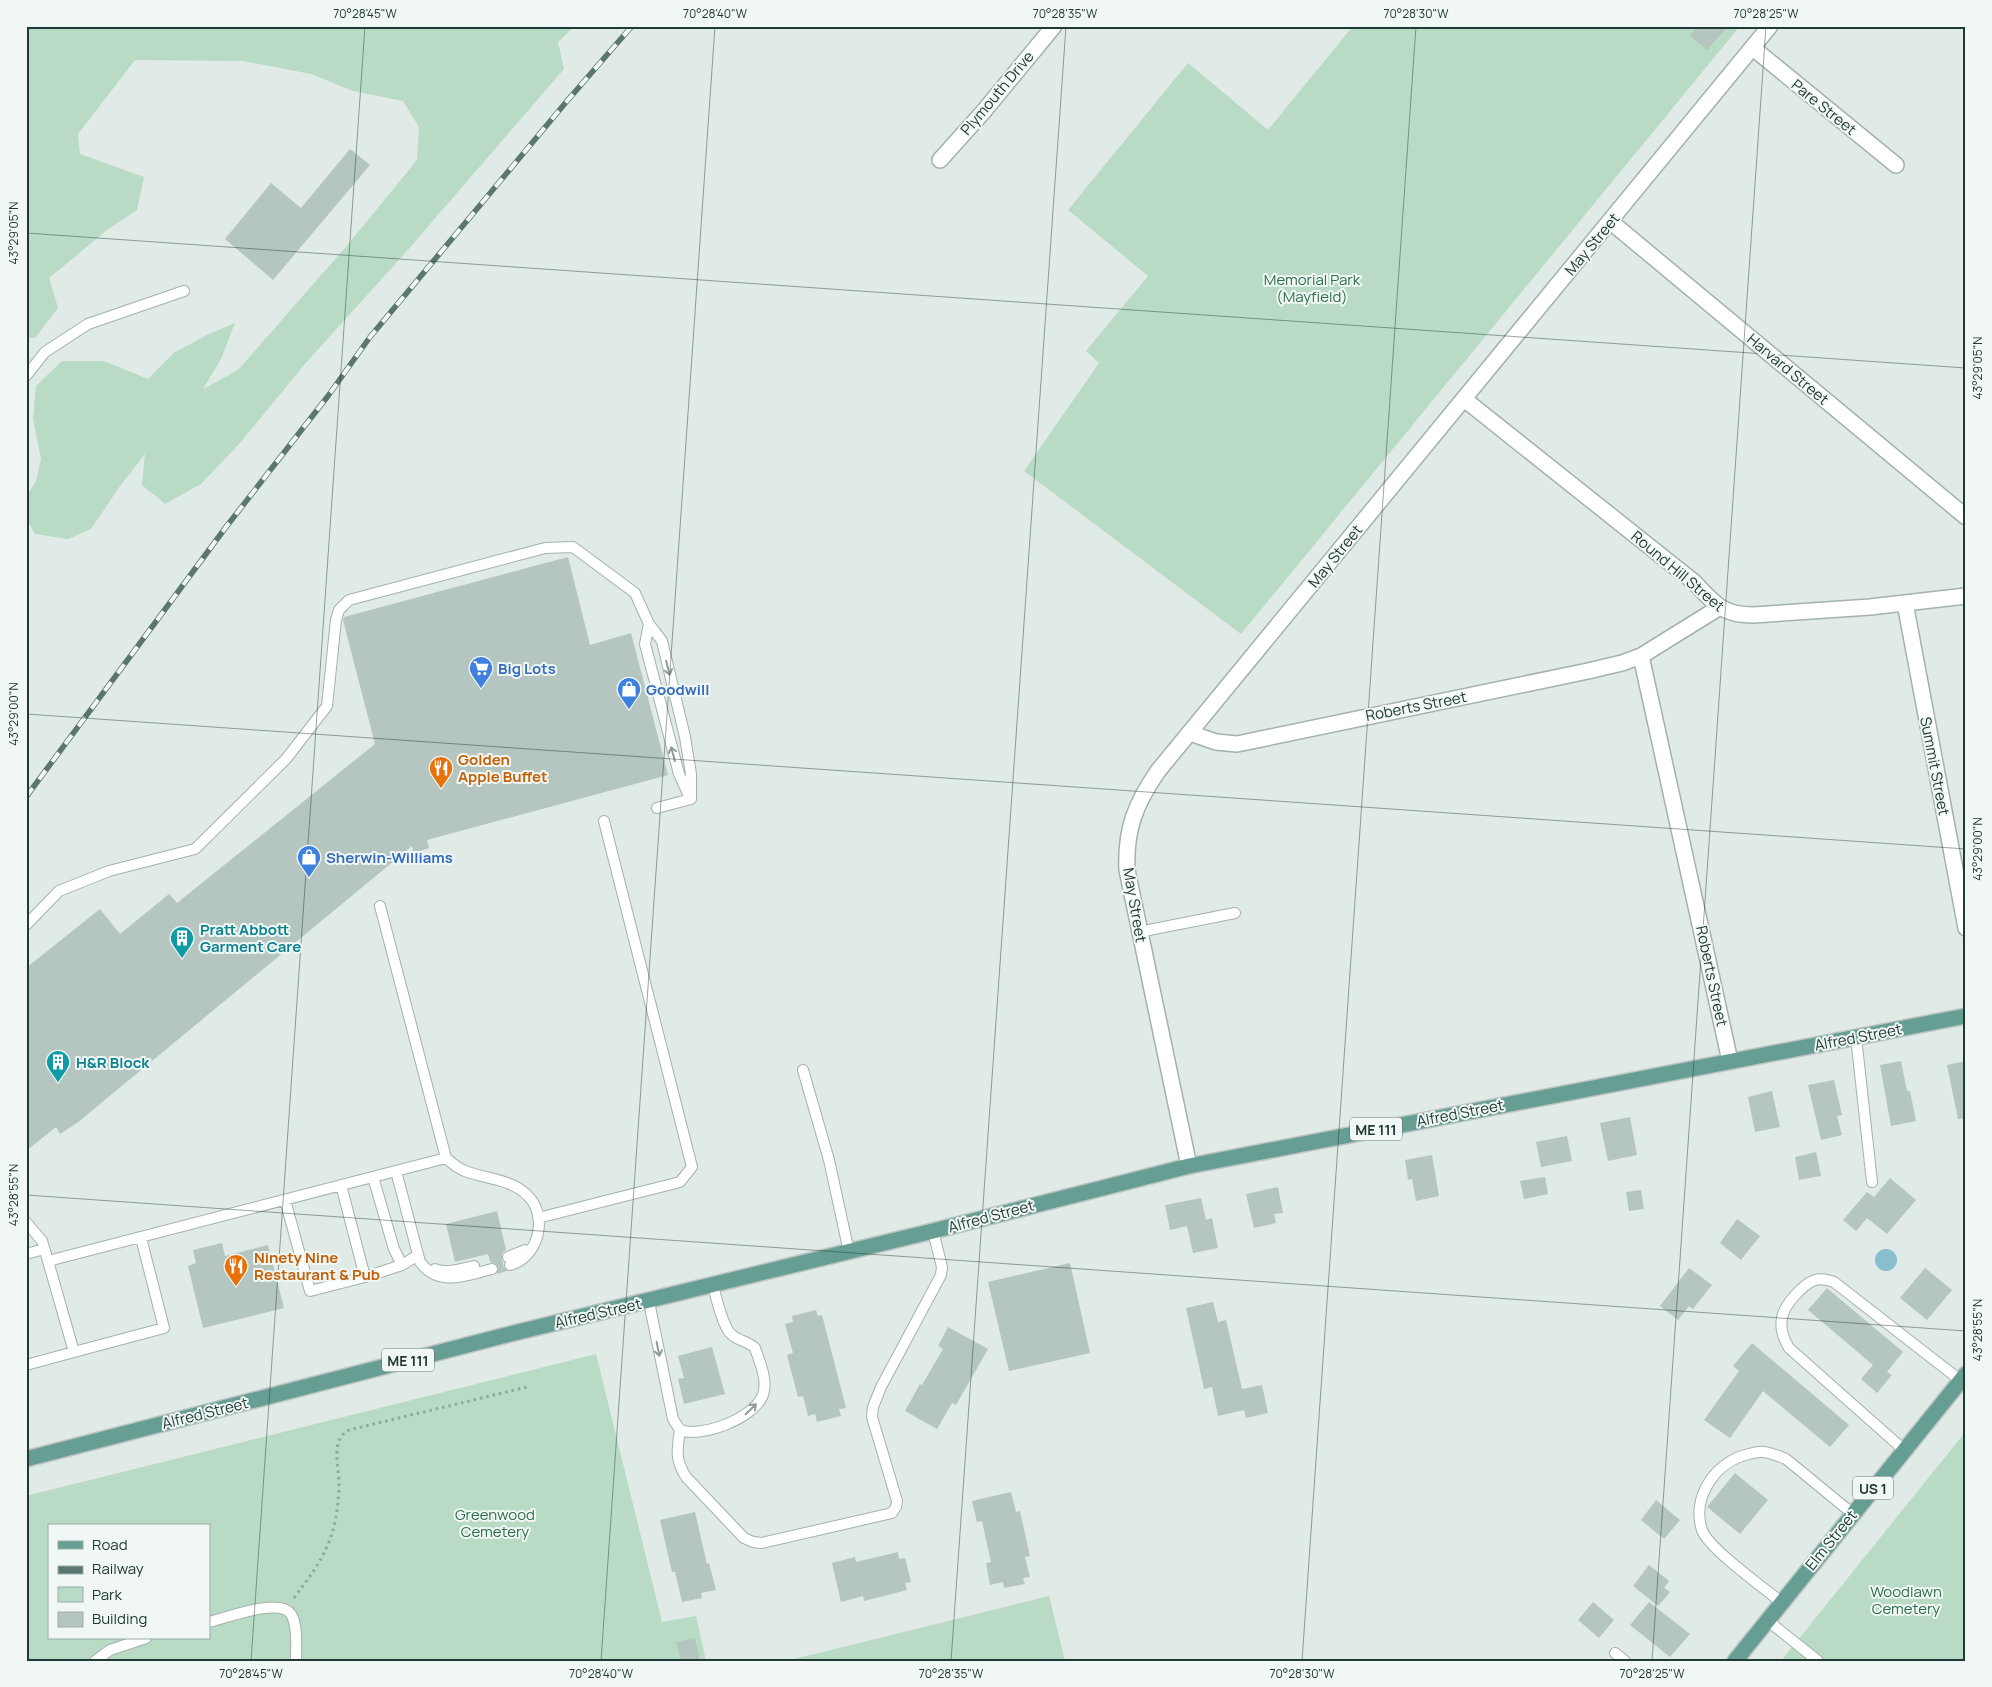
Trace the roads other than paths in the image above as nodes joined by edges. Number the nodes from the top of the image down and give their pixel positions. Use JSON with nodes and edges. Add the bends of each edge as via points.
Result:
{"nodes":[{"id":1,"x":1054,"y":26,"type":"edge"},
{"id":2,"x":1770,"y":26,"type":"edge"},
{"id":3,"x":1752,"y":48,"type":"junction"},
{"id":4,"x":940,"y":160,"type":"dead end"},
{"id":5,"x":1896,"y":166,"type":"dead end"},
{"id":6,"x":1611,"y":222,"type":"junction"},
{"id":7,"x":184,"y":291,"type":"dead end"},
{"id":8,"x":26,"y":376,"type":"edge"},
{"id":9,"x":1464,"y":398,"type":"junction"},
{"id":10,"x":1966,"y":516,"type":"edge"},
{"id":11,"x":1966,"y":596,"type":"edge"},
{"id":12,"x":1905,"y":603,"type":"junction"},
{"id":13,"x":1720,"y":607,"type":"junction"},
{"id":14,"x":649,"y":624,"type":"junction"},
{"id":15,"x":1641,"y":656,"type":"junction"},
{"id":16,"x":1190,"y":733,"type":"junction"},
{"id":17,"x":691,"y":799,"type":"junction"},
{"id":18,"x":656,"y":808,"type":"dead end"},
{"id":19,"x":604,"y":821,"type":"dead end"},
{"id":20,"x":380,"y":906,"type":"dead end"},
{"id":21,"x":1235,"y":913,"type":"dead end"},
{"id":22,"x":26,"y":925,"type":"edge"},
{"id":23,"x":1966,"y":928,"type":"edge"},
{"id":24,"x":1139,"y":932,"type":"junction"},
{"id":25,"x":1966,"y":1016,"type":"edge"},
{"id":26,"x":1856,"y":1037,"type":"junction"},
{"id":27,"x":1730,"y":1061,"type":"junction"},
{"id":28,"x":803,"y":1070,"type":"dead end"},
{"id":29,"x":446,"y":1158,"type":"junction"},
{"id":30,"x":1189,"y":1166,"type":"junction"},
{"id":31,"x":396,"y":1171,"type":"junction"},
{"id":32,"x":373,"y":1177,"type":"junction"},
{"id":33,"x":1872,"y":1182,"type":"dead end"},
{"id":34,"x":341,"y":1186,"type":"junction"},
{"id":35,"x":284,"y":1200,"type":"junction"},
{"id":36,"x":538,"y":1218,"type":"junction"},
{"id":37,"x":26,"y":1222,"type":"edge"},
{"id":38,"x":933,"y":1231,"type":"junction"},
{"id":39,"x":141,"y":1238,"type":"junction"},
{"id":40,"x":44,"y":1249,"type":"junction"},
{"id":41,"x":849,"y":1252,"type":"junction"},
{"id":42,"x":26,"y":1254,"type":"edge"},
{"id":43,"x":419,"y":1259,"type":"junction"},
{"id":44,"x":48,"y":1261,"type":"junction"},
{"id":45,"x":509,"y":1261,"type":"dead end"},
{"id":46,"x":402,"y":1265,"type":"junction"},
{"id":47,"x":491,"y":1266,"type":"dead end"},
{"id":48,"x":365,"y":1277,"type":"junction"},
{"id":49,"x":713,"y":1286,"type":"junction"},
{"id":50,"x":649,"y":1302,"type":"junction"},
{"id":51,"x":74,"y":1352,"type":"junction"},
{"id":52,"x":26,"y":1366,"type":"edge"},
{"id":53,"x":1963,"y":1377,"type":"edge"},
{"id":54,"x":680,"y":1430,"type":"junction"},
{"id":55,"x":1904,"y":1450,"type":"junction"},
{"id":56,"x":26,"y":1459,"type":"edge"},
{"id":57,"x":1852,"y":1514,"type":"junction"},
{"id":58,"x":1781,"y":1602,"type":"junction"},
{"id":59,"x":1768,"y":1620,"type":"junction"},
{"id":60,"x":210,"y":1622,"type":"edge"},
{"id":61,"x":140,"y":1640,"type":"edge"},
{"id":62,"x":1615,"y":1653,"type":"dead end"},
{"id":63,"x":95,"y":1661,"type":"edge"},
{"id":64,"x":296,"y":1661,"type":"edge"},
{"id":65,"x":1625,"y":1661,"type":"edge"},
{"id":66,"x":1735,"y":1661,"type":"edge"},
{"id":67,"x":1818,"y":1661,"type":"edge"}],
"edges":[{"from":1,"to":4,"type":"street","name":"Plymouth Drive"},
{"from":2,"to":3,"type":"street","name":"May Street"},
{"from":3,"to":5,"type":"street","name":"Pare Street"},
{"from":3,"to":6,"type":"street","name":"May Street"},
{"from":6,"to":9,"type":"street","name":"May Street"},
{"from":6,"to":10,"type":"street","name":"Harvard Street"},
{"from":7,"to":8,"type":"lane","via":[[88,324],[45,352]]},
{"from":9,"to":13,"type":"street","name":"Round Hill Street","via":[[1694,582]]},
{"from":9,"to":16,"type":"street","name":"May Street"},
{"from":11,"to":12,"type":"street","name":"Round Hill Street"},
{"from":12,"to":13,"type":"street","name":"Round Hill Street","via":[[1754,616],[1736,615]]},
{"from":12,"to":23,"type":"street","name":"Summit Street"},
{"from":13,"to":15,"type":"street","name":"Roberts Street"},
{"from":17,"to":14,"type":"lane","one_way":true,"via":[[679,774],[645,644]]},
{"from":14,"to":17,"type":"lane","one_way":true,"via":[[662,641],[692,774]]},
{"from":14,"to":22,"type":"lane","via":[[635,593],[573,548],[544,548],[349,600],[339,610],[336,620],[327,706],[279,766],[195,849],[109,871],[58,891]]},
{"from":15,"to":16,"type":"street","name":"Roberts Street","via":[[1588,671],[1236,744],[1216,742]]},
{"from":15,"to":27,"type":"street","name":"Roberts Street"},
{"from":16,"to":24,"type":"street","name":"May Street","via":[[1148,787],[1130,828],[1127,870]]},
{"from":17,"to":18,"type":"lane"},
{"from":19,"to":36,"type":"lane","via":[[692,1167],[680,1182]]},
{"from":20,"to":29,"type":"lane"},
{"from":21,"to":24,"type":"lane"},
{"from":24,"to":30,"type":"street","name":"May Street"},
{"from":25,"to":26,"type":"main road","name":"Alfred Street","number":"ME 111"},
{"from":26,"to":27,"type":"main road","name":"Alfred Street","number":"ME 111"},
{"from":26,"to":33,"type":"lane"},
{"from":27,"to":30,"type":"main road","name":"Alfred Street","number":"ME 111"},
{"from":28,"to":41,"type":"lane","via":[[829,1160]]},
{"from":29,"to":31,"type":"lane"},
{"from":29,"to":36,"type":"lane","via":[[465,1171],[518,1189],[528,1196]]},
{"from":30,"to":38,"type":"main road","name":"Alfred Street","number":"ME 111"},
{"from":31,"to":32,"type":"lane"},
{"from":31,"to":43,"type":"lane"},
{"from":32,"to":34,"type":"lane"},
{"from":32,"to":46,"type":"lane","via":[[394,1249]]},
{"from":34,"to":35,"type":"lane"},
{"from":34,"to":48,"type":"lane"},
{"from":35,"to":39,"type":"lane"},
{"from":35,"to":48,"type":"lane","via":[[310,1291]]},
{"from":36,"to":45,"type":"lane","via":[[539,1231],[534,1244],[523,1259]]},
{"from":37,"to":40,"type":"lane","via":[[42,1241]]},
{"from":38,"to":41,"type":"main road","name":"Alfred Street","number":"ME 111"},
{"from":38,"to":54,"type":"lane","via":[[941,1275],[880,1387],[873,1407],[872,1417],[896,1501],[892,1513],[762,1543],[753,1542],[744,1538],[686,1477],[679,1466]]},
{"from":39,"to":44,"type":"lane"},
{"from":39,"to":51,"type":"lane","via":[[164,1328]]},
{"from":40,"to":42,"type":"lane"},
{"from":40,"to":44,"type":"lane"},
{"from":41,"to":49,"type":"main road","name":"Alfred Street","number":"ME 111"},
{"from":43,"to":46,"type":"lane"},
{"from":43,"to":47,"type":"lane","via":[[439,1271]]},
{"from":44,"to":51,"type":"lane"},
{"from":46,"to":48,"type":"lane"},
{"from":49,"to":50,"type":"main road","name":"Alfred Street","number":"ME 111"},
{"from":54,"to":49,"type":"lane","one_way":true,"via":[[696,1433],[739,1419],[762,1398],[764,1381],[755,1348],[728,1332]]},
{"from":50,"to":54,"type":"lane","one_way":true,"via":[[672,1419]]},
{"from":50,"to":56,"type":"main road","name":"Alfred Street","number":"ME 111","via":[[514,1333]]},
{"from":51,"to":52,"type":"lane"},
{"from":53,"to":55,"type":"main road","name":"Elm Street","number":"US 1"},
{"from":53,"to":55,"type":"lane","via":[[1834,1282],[1824,1278],[1814,1280],[1788,1305],[1781,1327],[1789,1348]]},
{"from":55,"to":57,"type":"main road","name":"Elm Street","number":"US 1"},
{"from":57,"to":58,"type":"main road","name":"Elm Street","number":"US 1"},
{"from":57,"to":58,"type":"lane","via":[[1778,1455],[1762,1452],[1737,1457],[1715,1474],[1700,1500],[1702,1531],[1712,1546]]},
{"from":58,"to":59,"type":"main road","name":"Elm Street","number":"US 1"},
{"from":59,"to":66,"type":"main road","name":"Elm Street","number":"US 1"},
{"from":59,"to":67,"type":"lane"},
{"from":60,"to":64,"type":"lane","via":[[267,1607],[286,1609],[294,1621]]},
{"from":61,"to":63,"type":"lane","via":[[110,1650]]},
{"from":62,"to":65,"type":"lane"}]}
